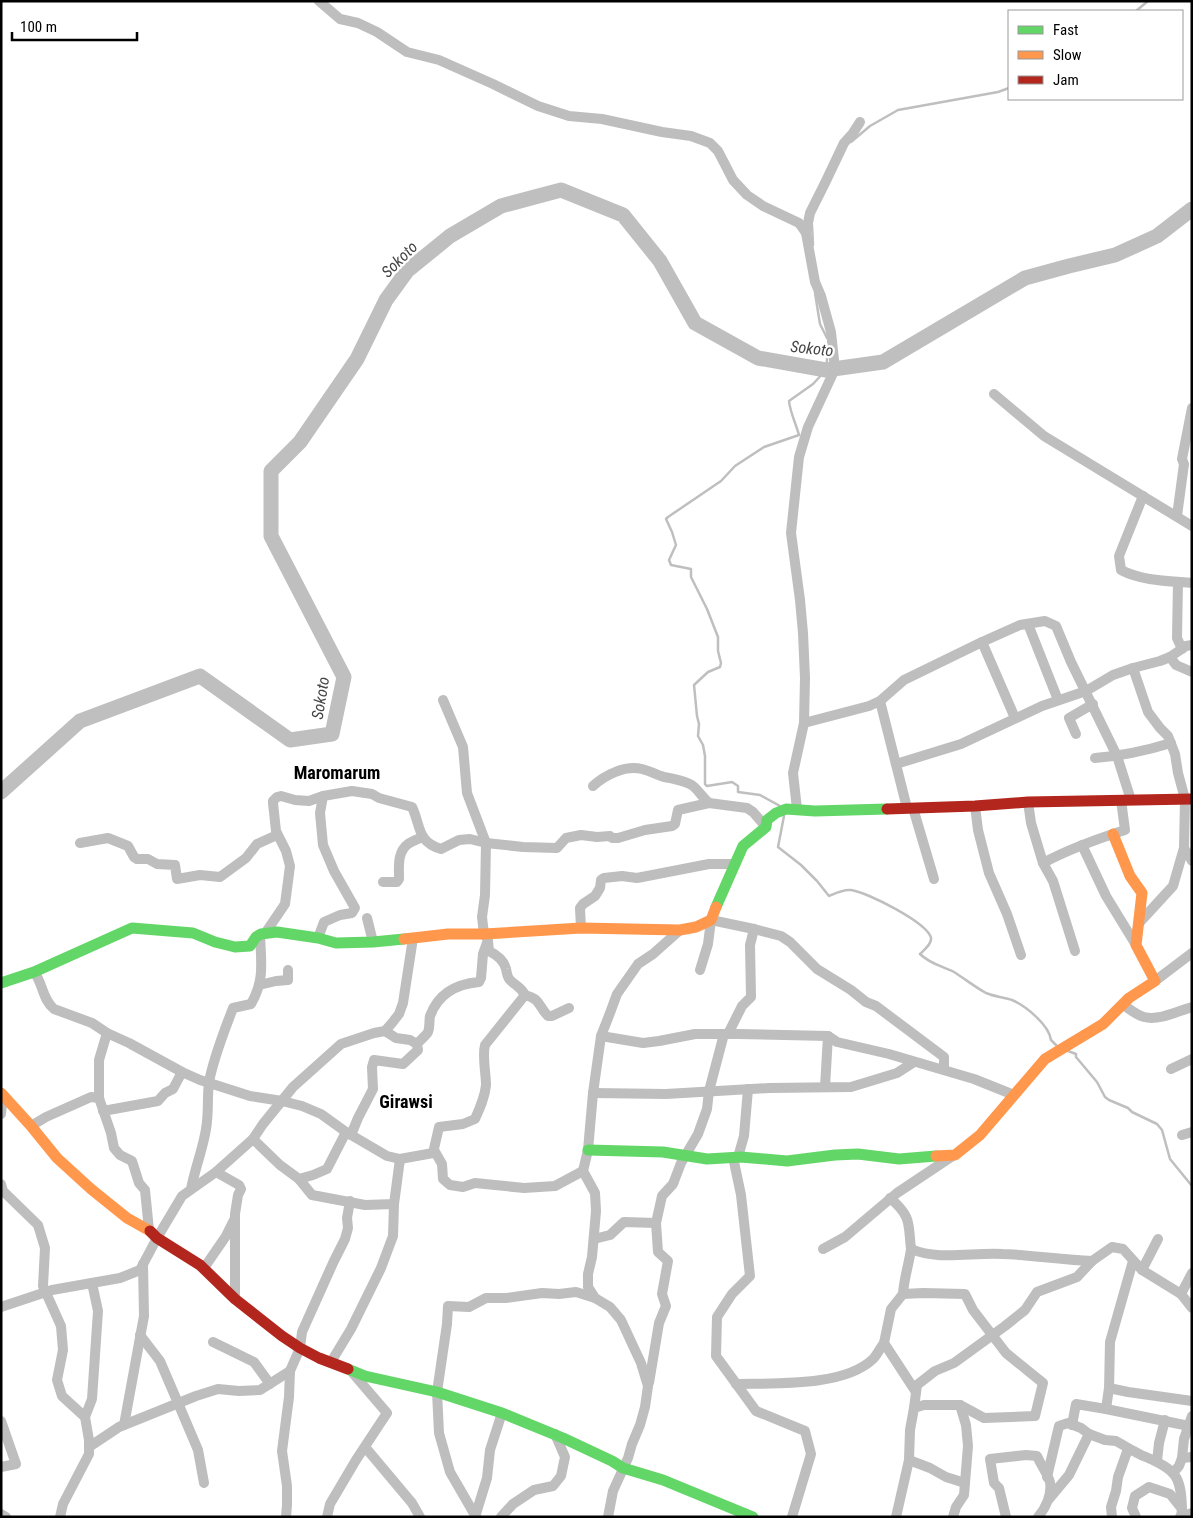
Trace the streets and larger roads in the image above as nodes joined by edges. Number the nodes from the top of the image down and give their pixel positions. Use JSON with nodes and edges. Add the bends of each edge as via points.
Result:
{"nodes":[{"id":1,"x":319,"y":1,"type":"edge"},
{"id":2,"x":860,"y":122,"type":"dead end"},
{"id":3,"x":806,"y":233,"type":"junction"},
{"id":4,"x":994,"y":394,"type":"dead end"},
{"id":5,"x":1192,"y":408,"type":"edge"},
{"id":6,"x":1142,"y":496,"type":"junction"},
{"id":7,"x":1177,"y":516,"type":"junction"},
{"id":8,"x":1192,"y":526,"type":"edge"},
{"id":9,"x":1178,"y":582,"type":"junction"},
{"id":10,"x":1192,"y":583,"type":"edge"},
{"id":11,"x":1028,"y":624,"type":"junction"},
{"id":12,"x":982,"y":642,"type":"junction"},
{"id":13,"x":1192,"y":644,"type":"edge"},
{"id":14,"x":1182,"y":649,"type":"junction"},
{"id":15,"x":1170,"y":657,"type":"junction"},
{"id":16,"x":1132,"y":668,"type":"junction"},
{"id":17,"x":1192,"y":672,"type":"edge"},
{"id":18,"x":1086,"y":690,"type":"junction"},
{"id":19,"x":443,"y":700,"type":"dead end"},
{"id":20,"x":1058,"y":700,"type":"junction"},
{"id":21,"x":880,"y":701,"type":"junction"},
{"id":22,"x":1093,"y":704,"type":"junction"},
{"id":23,"x":1015,"y":718,"type":"junction"},
{"id":24,"x":804,"y":723,"type":"junction"},
{"id":25,"x":1076,"y":734,"type":"dead end"},
{"id":26,"x":1171,"y":743,"type":"junction"},
{"id":27,"x":1117,"y":756,"type":"junction"},
{"id":28,"x":1095,"y":758,"type":"dead end"},
{"id":29,"x":896,"y":764,"type":"junction"},
{"id":30,"x":593,"y":786,"type":"dead end"},
{"id":31,"x":323,"y":796,"type":"junction"},
{"id":32,"x":1188,"y":799,"type":"edge"},
{"id":33,"x":1126,"y":800,"type":"junction"},
{"id":34,"x":1028,"y":802,"type":"junction"},
{"id":35,"x":709,"y":803,"type":"junction"},
{"id":36,"x":976,"y":806,"type":"junction"},
{"id":37,"x":910,"y":808,"type":"junction"},
{"id":38,"x":786,"y":810,"type":"junction"},
{"id":39,"x":766,"y":827,"type":"junction"},
{"id":40,"x":1113,"y":834,"type":"junction"},
{"id":41,"x":277,"y":835,"type":"junction"},
{"id":42,"x":423,"y":837,"type":"junction"},
{"id":43,"x":80,"y":843,"type":"dead end"},
{"id":44,"x":486,"y":843,"type":"junction"},
{"id":45,"x":1082,"y":845,"type":"junction"},
{"id":46,"x":1189,"y":853,"type":"edge"},
{"id":47,"x":1043,"y":863,"type":"junction"},
{"id":48,"x":734,"y":864,"type":"junction"},
{"id":49,"x":934,"y":879,"type":"dead end"},
{"id":50,"x":383,"y":882,"type":"dead end"},
{"id":51,"x":367,"y":918,"type":"dead end"},
{"id":52,"x":711,"y":920,"type":"junction"},
{"id":53,"x":1139,"y":923,"type":"junction"},
{"id":54,"x":581,"y":928,"type":"junction"},
{"id":55,"x":754,"y":929,"type":"junction"},
{"id":56,"x":680,"y":930,"type":"junction"},
{"id":57,"x":263,"y":934,"type":"junction"},
{"id":58,"x":486,"y":937,"type":"junction"},
{"id":59,"x":318,"y":938,"type":"junction"},
{"id":60,"x":413,"y":938,"type":"junction"},
{"id":61,"x":373,"y":942,"type":"junction"},
{"id":62,"x":1136,"y":945,"type":"junction"},
{"id":63,"x":1075,"y":951,"type":"dead end"},
{"id":64,"x":1192,"y":953,"type":"edge"},
{"id":65,"x":1021,"y":955,"type":"dead end"},
{"id":66,"x":288,"y":970,"type":"dead end"},
{"id":67,"x":700,"y":970,"type":"dead end"},
{"id":68,"x":34,"y":972,"type":"junction"},
{"id":69,"x":1155,"y":980,"type":"junction"},
{"id":70,"x":1,"y":983,"type":"edge"},
{"id":71,"x":259,"y":984,"type":"junction"},
{"id":72,"x":524,"y":995,"type":"junction"},
{"id":73,"x":1123,"y":1005,"type":"junction"},
{"id":74,"x":569,"y":1008,"type":"dead end"},
{"id":75,"x":1192,"y":1008,"type":"edge"},
{"id":76,"x":385,"y":1030,"type":"junction"},
{"id":77,"x":107,"y":1033,"type":"junction"},
{"id":78,"x":726,"y":1034,"type":"junction"},
{"id":79,"x":601,"y":1036,"type":"junction"},
{"id":80,"x":828,"y":1036,"type":"junction"},
{"id":81,"x":417,"y":1044,"type":"junction"},
{"id":82,"x":1192,"y":1059,"type":"edge"},
{"id":83,"x":914,"y":1062,"type":"junction"},
{"id":84,"x":1171,"y":1069,"type":"dead end"},
{"id":85,"x":944,"y":1070,"type":"junction"},
{"id":86,"x":182,"y":1072,"type":"junction"},
{"id":87,"x":209,"y":1083,"type":"junction"},
{"id":88,"x":825,"y":1087,"type":"junction"},
{"id":89,"x":748,"y":1089,"type":"junction"},
{"id":90,"x":709,"y":1091,"type":"junction"},
{"id":91,"x":593,"y":1093,"type":"junction"},
{"id":92,"x":2,"y":1094,"type":"edge"},
{"id":93,"x":1012,"y":1096,"type":"junction"},
{"id":94,"x":99,"y":1098,"type":"junction"},
{"id":95,"x":282,"y":1101,"type":"junction"},
{"id":96,"x":102,"y":1111,"type":"junction"},
{"id":97,"x":1,"y":1114,"type":"edge"},
{"id":98,"x":31,"y":1126,"type":"junction"},
{"id":99,"x":349,"y":1134,"type":"junction"},
{"id":100,"x":253,"y":1139,"type":"junction"},
{"id":101,"x":434,"y":1150,"type":"junction"},
{"id":102,"x":588,"y":1150,"type":"junction"},
{"id":103,"x":955,"y":1154,"type":"junction"},
{"id":104,"x":686,"y":1156,"type":"junction"},
{"id":105,"x":736,"y":1157,"type":"junction"},
{"id":106,"x":400,"y":1158,"type":"junction"},
{"id":107,"x":583,"y":1171,"type":"junction"},
{"id":108,"x":216,"y":1172,"type":"junction"},
{"id":109,"x":299,"y":1179,"type":"junction"},
{"id":110,"x":2,"y":1189,"type":"edge"},
{"id":111,"x":191,"y":1189,"type":"junction"},
{"id":112,"x":890,"y":1198,"type":"junction"},
{"id":113,"x":350,"y":1202,"type":"junction"},
{"id":114,"x":394,"y":1204,"type":"junction"},
{"id":115,"x":235,"y":1219,"type":"junction"},
{"id":116,"x":656,"y":1222,"type":"junction"},
{"id":117,"x":153,"y":1234,"type":"junction"},
{"id":118,"x":594,"y":1239,"type":"junction"},
{"id":119,"x":1158,"y":1239,"type":"dead end"},
{"id":120,"x":823,"y":1249,"type":"dead end"},
{"id":121,"x":911,"y":1249,"type":"junction"},
{"id":122,"x":925,"y":1254,"type":"junction"},
{"id":123,"x":1092,"y":1261,"type":"junction"},
{"id":124,"x":1134,"y":1261,"type":"junction"},
{"id":125,"x":143,"y":1264,"type":"junction"},
{"id":126,"x":204,"y":1268,"type":"junction"},
{"id":127,"x":907,"y":1268,"type":"junction"},
{"id":128,"x":1142,"y":1270,"type":"junction"},
{"id":129,"x":1192,"y":1273,"type":"edge"},
{"id":130,"x":92,"y":1283,"type":"junction"},
{"id":131,"x":46,"y":1292,"type":"junction"},
{"id":132,"x":903,"y":1294,"type":"junction"},
{"id":133,"x":1180,"y":1294,"type":"junction"},
{"id":134,"x":595,"y":1298,"type":"junction"},
{"id":135,"x":235,"y":1299,"type":"junction"},
{"id":136,"x":1,"y":1308,"type":"edge"},
{"id":137,"x":1192,"y":1308,"type":"edge"},
{"id":138,"x":140,"y":1335,"type":"junction"},
{"id":139,"x":991,"y":1335,"type":"junction"},
{"id":140,"x":213,"y":1342,"type":"dead end"},
{"id":141,"x":884,"y":1343,"type":"junction"},
{"id":142,"x":300,"y":1348,"type":"junction"},
{"id":143,"x":331,"y":1362,"type":"junction"},
{"id":144,"x":351,"y":1370,"type":"junction"},
{"id":145,"x":290,"y":1371,"type":"junction"},
{"id":146,"x":270,"y":1384,"type":"junction"},
{"id":147,"x":736,"y":1384,"type":"junction"},
{"id":148,"x":648,"y":1386,"type":"junction"},
{"id":149,"x":1109,"y":1390,"type":"junction"},
{"id":150,"x":437,"y":1392,"type":"junction"},
{"id":151,"x":916,"y":1392,"type":"junction"},
{"id":152,"x":1192,"y":1401,"type":"edge"},
{"id":153,"x":178,"y":1402,"type":"junction"},
{"id":154,"x":960,"y":1405,"type":"junction"},
{"id":155,"x":914,"y":1408,"type":"junction"},
{"id":156,"x":1106,"y":1408,"type":"junction"},
{"id":157,"x":502,"y":1413,"type":"junction"},
{"id":158,"x":85,"y":1417,"type":"junction"},
{"id":159,"x":1165,"y":1420,"type":"junction"},
{"id":160,"x":1,"y":1421,"type":"edge"},
{"id":161,"x":1190,"y":1421,"type":"edge"},
{"id":162,"x":124,"y":1425,"type":"junction"},
{"id":163,"x":1072,"y":1425,"type":"junction"},
{"id":164,"x":555,"y":1434,"type":"junction"},
{"id":165,"x":1089,"y":1434,"type":"junction"},
{"id":166,"x":89,"y":1447,"type":"junction"},
{"id":167,"x":365,"y":1447,"type":"junction"},
{"id":168,"x":1130,"y":1449,"type":"junction"},
{"id":169,"x":1187,"y":1458,"type":"edge"},
{"id":170,"x":909,"y":1460,"type":"junction"},
{"id":171,"x":1157,"y":1461,"type":"junction"},
{"id":172,"x":1,"y":1467,"type":"edge"},
{"id":173,"x":623,"y":1468,"type":"junction"},
{"id":174,"x":1173,"y":1473,"type":"junction"},
{"id":175,"x":1047,"y":1477,"type":"junction"},
{"id":176,"x":204,"y":1483,"type":"dead end"},
{"id":177,"x":965,"y":1483,"type":"junction"},
{"id":178,"x":1049,"y":1499,"type":"junction"},
{"id":179,"x":1,"y":1514,"type":"edge"},
{"id":180,"x":1183,"y":1514,"type":"edge"},
{"id":181,"x":476,"y":1516,"type":"edge"},
{"id":182,"x":749,"y":1516,"type":"edge"},
{"id":183,"x":6,"y":1517,"type":"edge"},
{"id":184,"x":60,"y":1517,"type":"edge"},
{"id":185,"x":286,"y":1517,"type":"edge"},
{"id":186,"x":328,"y":1517,"type":"edge"},
{"id":187,"x":420,"y":1517,"type":"edge"},
{"id":188,"x":501,"y":1517,"type":"edge"},
{"id":189,"x":608,"y":1517,"type":"edge"},
{"id":190,"x":792,"y":1517,"type":"edge"},
{"id":191,"x":896,"y":1517,"type":"edge"},
{"id":192,"x":953,"y":1517,"type":"edge"},
{"id":193,"x":1006,"y":1517,"type":"edge"},
{"id":194,"x":1038,"y":1517,"type":"edge"},
{"id":195,"x":1112,"y":1517,"type":"edge"},
{"id":196,"x":1136,"y":1517,"type":"edge"}],
"edges":[{"from":1,"to":3,"type":"street","via":[[340,19],[377,32],[407,52],[439,60],[538,106],[569,116],[602,119],[710,142],[733,180],[747,195],[799,223]]},
{"from":2,"to":3,"type":"street","via":[[844,143],[825,182],[810,213]]},
{"from":3,"to":24,"type":"street","via":[[814,282],[831,332],[835,369],[808,427],[799,457],[791,533],[803,633]]},
{"from":4,"to":6,"type":"street","via":[[1044,436]]},
{"from":5,"to":7,"type":"street","via":[[1182,459]]},
{"from":6,"to":7,"type":"street"},
{"from":6,"to":9,"type":"street","via":[[1119,556],[1121,570],[1131,575]]},
{"from":7,"to":8,"type":"street"},
{"from":9,"to":10,"type":"street"},
{"from":9,"to":14,"type":"street","via":[[1177,638]]},
{"from":11,"to":12,"type":"street"},
{"from":11,"to":18,"type":"street","via":[[1045,621],[1056,626]]},
{"from":11,"to":20,"type":"street"},
{"from":12,"to":21,"type":"street","via":[[904,680]]},
{"from":12,"to":23,"type":"street"},
{"from":13,"to":14,"type":"street"},
{"from":14,"to":15,"type":"street"},
{"from":15,"to":16,"type":"street"},
{"from":15,"to":17,"type":"street","via":[[1176,665]]},
{"from":16,"to":18,"type":"street"},
{"from":16,"to":26,"type":"street","via":[[1148,712]]},
{"from":18,"to":20,"type":"street"},
{"from":18,"to":22,"type":"street"},
{"from":19,"to":44,"type":"street","via":[[463,747],[467,793]]},
{"from":20,"to":23,"type":"street"},
{"from":21,"to":24,"type":"street"},
{"from":21,"to":29,"type":"street"},
{"from":22,"to":25,"type":"street","via":[[1069,718]]},
{"from":22,"to":27,"type":"street"},
{"from":23,"to":29,"type":"street","via":[[961,744]]},
{"from":24,"to":38,"type":"street"},
{"from":26,"to":27,"type":"street"},
{"from":26,"to":32,"type":"street"},
{"from":27,"to":28,"type":"street"},
{"from":27,"to":33,"type":"street"},
{"from":29,"to":37,"type":"street"},
{"from":30,"to":35,"type":"street","via":[[619,770],[639,768],[692,784]]},
{"from":31,"to":41,"type":"street","via":[[309,801],[277,797],[273,803]]},
{"from":31,"to":42,"type":"street","via":[[364,792],[412,807]]},
{"from":31,"to":59,"type":"street","via":[[320,813],[322,845],[355,908],[352,913],[324,922]]},
{"from":32,"to":33,"type":"street"},
{"from":32,"to":46,"type":"street"},
{"from":33,"to":34,"type":"street"},
{"from":33,"to":40,"type":"street","via":[[1125,830]]},
{"from":34,"to":36,"type":"street"},
{"from":34,"to":47,"type":"street"},
{"from":35,"to":39,"type":"street","via":[[747,808]]},
{"from":35,"to":44,"type":"street","via":[[678,810],[672,826],[618,838],[566,838],[557,848]]},
{"from":36,"to":37,"type":"street"},
{"from":36,"to":65,"type":"street","via":[[978,830],[989,873]]},
{"from":37,"to":38,"type":"street"},
{"from":37,"to":49,"type":"street"},
{"from":38,"to":39,"type":"street","via":[[767,820]]},
{"from":39,"to":48,"type":"street","via":[[743,846]]},
{"from":40,"to":45,"type":"street"},
{"from":40,"to":53,"type":"street","via":[[1130,876],[1142,893]]},
{"from":41,"to":43,"type":"street","via":[[256,844],[246,858],[220,877],[200,875],[177,879],[175,865],[137,859],[128,846],[108,838]]},
{"from":41,"to":57,"type":"street","via":[[290,866],[287,895],[285,904]]},
{"from":42,"to":44,"type":"street","via":[[441,849],[459,840]]},
{"from":42,"to":50,"type":"street","via":[[407,844],[400,854],[400,879]]},
{"from":44,"to":58,"type":"street","via":[[482,917]]},
{"from":45,"to":47,"type":"street"},
{"from":45,"to":62,"type":"street","via":[[1106,896]]},
{"from":46,"to":53,"type":"street","via":[[1173,886]]},
{"from":47,"to":63,"type":"street","via":[[1060,900]]},
{"from":48,"to":52,"type":"street"},
{"from":48,"to":54,"type":"street","via":[[709,864],[637,878],[604,878],[595,896],[580,908]]},
{"from":51,"to":61,"type":"street"},
{"from":52,"to":55,"type":"street"},
{"from":52,"to":56,"type":"street"},
{"from":52,"to":67,"type":"street"},
{"from":53,"to":62,"type":"street"},
{"from":54,"to":56,"type":"street"},
{"from":54,"to":58,"type":"street"},
{"from":55,"to":78,"type":"street","via":[[750,944],[751,997]]},
{"from":55,"to":85,"type":"street","via":[[781,936],[790,942],[817,970],[876,1006],[944,1057]]},
{"from":56,"to":79,"type":"street","via":[[638,964],[617,994]]},
{"from":57,"to":59,"type":"street","via":[[277,932]]},
{"from":57,"to":68,"type":"street","via":[[250,946],[235,948],[193,933],[132,928]]},
{"from":57,"to":71,"type":"street"},
{"from":58,"to":60,"type":"street","via":[[448,934]]},
{"from":58,"to":72,"type":"street","via":[[489,952],[503,961],[510,980]]},
{"from":58,"to":81,"type":"street","via":[[479,982],[472,982],[439,998],[430,1017],[428,1032]]},
{"from":59,"to":61,"type":"street","via":[[336,943]]},
{"from":60,"to":61,"type":"street"},
{"from":60,"to":76,"type":"street","via":[[403,1003],[399,1014]]},
{"from":62,"to":69,"type":"street"},
{"from":64,"to":69,"type":"street"},
{"from":66,"to":71,"type":"street","via":[[288,980]]},
{"from":68,"to":70,"type":"street"},
{"from":68,"to":77,"type":"street","via":[[54,1009],[92,1023]]},
{"from":69,"to":73,"type":"street"},
{"from":71,"to":87,"type":"street","via":[[251,1004],[233,1008]]},
{"from":72,"to":74,"type":"street","via":[[537,1000],[548,1016]]},
{"from":72,"to":101,"type":"street","via":[[486,1045],[486,1086],[475,1119],[439,1127]]},
{"from":73,"to":75,"type":"street","via":[[1147,1018]]},
{"from":73,"to":93,"type":"street","via":[[1103,1024],[1045,1059]]},
{"from":76,"to":81,"type":"street","via":[[396,1038]]},
{"from":76,"to":95,"type":"street","via":[[341,1044]]},
{"from":77,"to":86,"type":"street"},
{"from":77,"to":94,"type":"street","via":[[99,1060]]},
{"from":78,"to":79,"type":"street","via":[[695,1034],[643,1043]]},
{"from":78,"to":80,"type":"street"},
{"from":78,"to":90,"type":"street"},
{"from":79,"to":91,"type":"street"},
{"from":80,"to":83,"type":"street","via":[[837,1042]]},
{"from":80,"to":88,"type":"street"},
{"from":81,"to":99,"type":"street","via":[[418,1050],[403,1064],[374,1060],[373,1089]]},
{"from":82,"to":84,"type":"street"},
{"from":83,"to":85,"type":"street"},
{"from":83,"to":88,"type":"street","via":[[897,1073],[851,1087]]},
{"from":85,"to":93,"type":"street"},
{"from":86,"to":87,"type":"street"},
{"from":86,"to":96,"type":"street","via":[[173,1089],[158,1100]]},
{"from":87,"to":95,"type":"street","via":[[250,1096]]},
{"from":87,"to":111,"type":"street","via":[[207,1127]]},
{"from":88,"to":89,"type":"street"},
{"from":89,"to":90,"type":"street"},
{"from":89,"to":105,"type":"street","via":[[744,1136]]},
{"from":90,"to":91,"type":"street"},
{"from":90,"to":104,"type":"street","via":[[707,1109]]},
{"from":91,"to":102,"type":"street"},
{"from":92,"to":97,"type":"street"},
{"from":92,"to":98,"type":"street"},
{"from":93,"to":103,"type":"street","via":[[980,1135]]},
{"from":94,"to":96,"type":"street"},
{"from":94,"to":98,"type":"street","via":[[91,1097]]},
{"from":95,"to":99,"type":"street","via":[[321,1114]]},
{"from":95,"to":100,"type":"street"},
{"from":96,"to":117,"type":"street","via":[[114,1148],[132,1161],[139,1183],[145,1190]]},
{"from":98,"to":117,"type":"street","via":[[57,1158],[91,1189],[126,1218]]},
{"from":99,"to":106,"type":"street","via":[[386,1156]]},
{"from":99,"to":109,"type":"street","via":[[327,1169]]},
{"from":100,"to":108,"type":"street"},
{"from":100,"to":109,"type":"street","via":[[280,1166]]},
{"from":101,"to":106,"type":"street","via":[[433,1153]]},
{"from":101,"to":107,"type":"street","via":[[442,1164],[443,1179],[450,1185],[463,1187],[475,1183],[524,1188],[555,1186]]},
{"from":102,"to":104,"type":"street","via":[[663,1152]]},
{"from":102,"to":107,"type":"street"},
{"from":103,"to":105,"type":"street","via":[[899,1159],[858,1154],[787,1161]]},
{"from":103,"to":112,"type":"street"},
{"from":104,"to":105,"type":"street","via":[[706,1159]]},
{"from":104,"to":116,"type":"street","via":[[673,1184],[662,1196]]},
{"from":105,"to":147,"type":"street","via":[[750,1276],[732,1294],[717,1317],[716,1356]]},
{"from":106,"to":114,"type":"street"},
{"from":107,"to":118,"type":"street","via":[[595,1193]]},
{"from":108,"to":111,"type":"street"},
{"from":108,"to":115,"type":"street","via":[[241,1189]]},
{"from":109,"to":113,"type":"street","via":[[312,1195]]},
{"from":110,"to":131,"type":"street","via":[[38,1225],[45,1248],[43,1286]]},
{"from":111,"to":117,"type":"street"},
{"from":112,"to":120,"type":"street","via":[[846,1237]]},
{"from":112,"to":121,"type":"street","via":[[902,1209],[909,1222]]},
{"from":113,"to":114,"type":"street"},
{"from":113,"to":142,"type":"street","via":[[345,1238],[302,1332]]},
{"from":114,"to":143,"type":"street","via":[[393,1236],[381,1268]]},
{"from":115,"to":126,"type":"street"},
{"from":115,"to":135,"type":"street"},
{"from":116,"to":118,"type":"street","via":[[624,1222],[610,1235]]},
{"from":116,"to":148,"type":"street","via":[[658,1252],[668,1261],[662,1294],[666,1306]]},
{"from":117,"to":125,"type":"street"},
{"from":117,"to":126,"type":"street"},
{"from":118,"to":134,"type":"street","via":[[588,1287]]},
{"from":119,"to":128,"type":"street"},
{"from":121,"to":122,"type":"street"},
{"from":121,"to":127,"type":"street"},
{"from":122,"to":123,"type":"street","via":[[1000,1254]]},
{"from":122,"to":127,"type":"street"},
{"from":123,"to":124,"type":"street","via":[[1112,1247],[1123,1249]]},
{"from":123,"to":139,"type":"street","via":[[1077,1277],[1037,1292],[1025,1310]]},
{"from":124,"to":128,"type":"street"},
{"from":124,"to":149,"type":"street","via":[[1110,1342]]},
{"from":125,"to":130,"type":"street","via":[[140,1270],[120,1278]]},
{"from":125,"to":138,"type":"street","via":[[144,1316]]},
{"from":126,"to":135,"type":"street"},
{"from":127,"to":132,"type":"street"},
{"from":128,"to":133,"type":"street"},
{"from":129,"to":133,"type":"street"},
{"from":130,"to":131,"type":"street"},
{"from":130,"to":158,"type":"street","via":[[98,1311],[92,1399]]},
{"from":131,"to":136,"type":"street"},
{"from":131,"to":158,"type":"street","via":[[61,1326],[64,1350],[58,1380],[62,1396]]},
{"from":132,"to":139,"type":"street","via":[[965,1294]]},
{"from":132,"to":141,"type":"street","via":[[891,1309]]},
{"from":133,"to":137,"type":"street"},
{"from":134,"to":148,"type":"street","via":[[610,1307],[621,1320]]},
{"from":134,"to":150,"type":"street","via":[[576,1292],[542,1293],[486,1298],[469,1306],[448,1306]]},
{"from":135,"to":142,"type":"street"},
{"from":138,"to":153,"type":"street","via":[[160,1361]]},
{"from":138,"to":162,"type":"street"},
{"from":139,"to":151,"type":"street","via":[[954,1363],[935,1371],[917,1385]]},
{"from":139,"to":154,"type":"street","via":[[1006,1353],[1043,1382],[1035,1416],[984,1418]]},
{"from":140,"to":146,"type":"street","via":[[254,1362]]},
{"from":141,"to":147,"type":"street","via":[[873,1359],[853,1372],[817,1381]]},
{"from":141,"to":151,"type":"street"},
{"from":142,"to":143,"type":"street"},
{"from":142,"to":145,"type":"street"},
{"from":143,"to":144,"type":"street"},
{"from":144,"to":150,"type":"street"},
{"from":144,"to":167,"type":"street","via":[[387,1413]]},
{"from":145,"to":146,"type":"street"},
{"from":145,"to":185,"type":"street","via":[[282,1451],[287,1486]]},
{"from":146,"to":153,"type":"street","via":[[260,1390],[218,1389]]},
{"from":147,"to":190,"type":"street","via":[[756,1411],[805,1431],[811,1454]]},
{"from":148,"to":173,"type":"street","via":[[646,1407]]},
{"from":149,"to":152,"type":"street"},
{"from":149,"to":156,"type":"street"},
{"from":150,"to":157,"type":"street"},
{"from":150,"to":181,"type":"street","via":[[440,1433],[450,1472]]},
{"from":151,"to":155,"type":"street"},
{"from":153,"to":162,"type":"street"},
{"from":153,"to":176,"type":"street","via":[[198,1450]]},
{"from":154,"to":155,"type":"street","via":[[924,1404]]},
{"from":154,"to":177,"type":"street","via":[[968,1446]]},
{"from":155,"to":170,"type":"street"},
{"from":156,"to":159,"type":"street"},
{"from":156,"to":163,"type":"street","via":[[1076,1404]]},
{"from":157,"to":164,"type":"street"},
{"from":157,"to":181,"type":"street","via":[[490,1450],[487,1478]]},
{"from":158,"to":166,"type":"street"},
{"from":159,"to":161,"type":"street"},
{"from":159,"to":171,"type":"street"},
{"from":160,"to":172,"type":"street","via":[[16,1464]]},
{"from":161,"to":169,"type":"street","via":[[1184,1439]]},
{"from":162,"to":166,"type":"street"},
{"from":163,"to":165,"type":"street"},
{"from":163,"to":175,"type":"street","via":[[1060,1426]]},
{"from":164,"to":173,"type":"street"},
{"from":164,"to":188,"type":"street","via":[[565,1457],[560,1476],[553,1486],[534,1490]]},
{"from":165,"to":168,"type":"street","via":[[1116,1441]]},
{"from":165,"to":178,"type":"street","via":[[1069,1475]]},
{"from":166,"to":184,"type":"street","via":[[89,1454],[63,1504]]},
{"from":167,"to":186,"type":"street","via":[[330,1504]]},
{"from":167,"to":187,"type":"street"},
{"from":168,"to":171,"type":"street"},
{"from":168,"to":195,"type":"street","via":[[1118,1477]]},
{"from":169,"to":174,"type":"street"},
{"from":170,"to":177,"type":"street"},
{"from":170,"to":191,"type":"street"},
{"from":171,"to":174,"type":"street"},
{"from":173,"to":182,"type":"street","via":[[663,1480]]},
{"from":173,"to":189,"type":"street","via":[[613,1491]]},
{"from":174,"to":180,"type":"street"},
{"from":175,"to":178,"type":"street","via":[[1050,1482]]},
{"from":175,"to":193,"type":"street","via":[[1037,1456],[990,1459],[994,1483],[999,1488]]},
{"from":177,"to":192,"type":"street","via":[[964,1495]]},
{"from":178,"to":194,"type":"street"},
{"from":179,"to":183,"type":"street"},
{"from":180,"to":196,"type":"street","via":[[1170,1494],[1149,1487],[1136,1496],[1132,1508]]}]}
